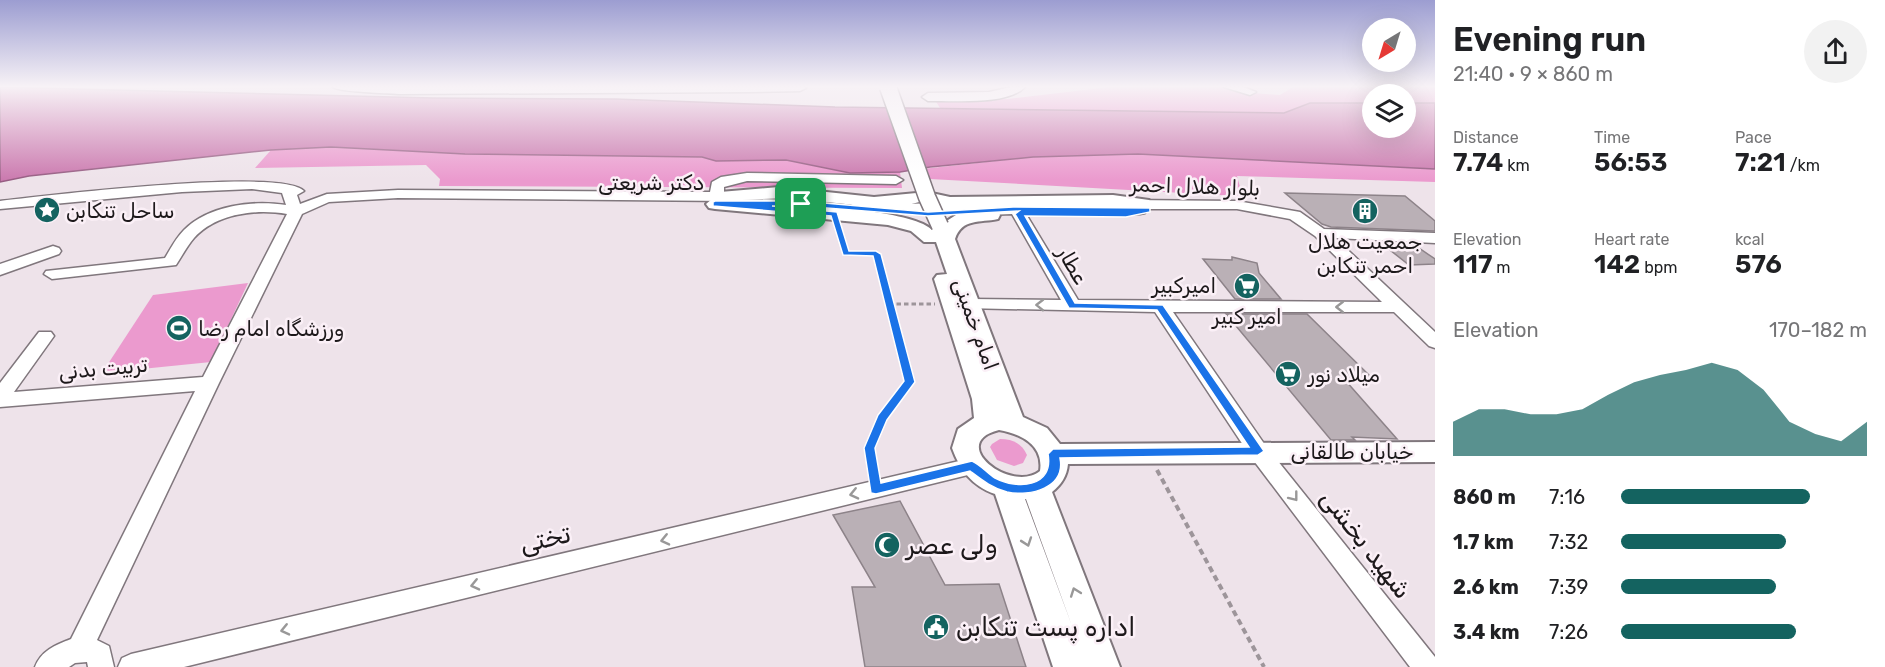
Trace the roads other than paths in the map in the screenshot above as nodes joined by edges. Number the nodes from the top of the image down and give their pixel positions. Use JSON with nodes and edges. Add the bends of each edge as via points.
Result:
{"nodes":[{"id":1,"x":892,"y":118,"type":"edge"},
{"id":2,"x":898,"y":118,"type":"edge"},
{"id":3,"x":896,"y":180,"type":"dead end"},
{"id":4,"x":287,"y":188,"type":"junction"},
{"id":5,"x":327,"y":198,"type":"junction"},
{"id":6,"x":716,"y":201,"type":"junction"},
{"id":7,"x":0,"y":205,"type":"edge"},
{"id":8,"x":1145,"y":207,"type":"junction"},
{"id":9,"x":296,"y":211,"type":"junction"},
{"id":10,"x":1019,"y":214,"type":"junction"},
{"id":11,"x":930,"y":218,"type":"junction"},
{"id":12,"x":1320,"y":233,"type":"junction"},
{"id":13,"x":1435,"y":238,"type":"edge"},
{"id":14,"x":53,"y":251,"type":"dead end"},
{"id":15,"x":0,"y":270,"type":"edge"},
{"id":16,"x":52,"y":274,"type":"dead end"},
{"id":17,"x":961,"y":304,"type":"junction"},
{"id":18,"x":1072,"y":306,"type":"junction"},
{"id":19,"x":1160,"y":307,"type":"junction"},
{"id":20,"x":1398,"y":307,"type":"junction"},
{"id":21,"x":45,"y":336,"type":"dead end"},
{"id":22,"x":1435,"y":342,"type":"edge"},
{"id":23,"x":209,"y":382,"type":"junction"},
{"id":24,"x":0,"y":399,"type":"edge"},
{"id":25,"x":1000,"y":423,"type":"junction"},
{"id":26,"x":1258,"y":451,"type":"junction"},
{"id":27,"x":1435,"y":452,"type":"edge"},
{"id":28,"x":1053,"y":454,"type":"junction"},
{"id":29,"x":972,"y":466,"type":"junction"},
{"id":30,"x":1022,"y":487,"type":"junction"},
{"id":31,"x":79,"y":650,"type":"junction"},
{"id":32,"x":48,"y":667,"type":"edge"},
{"id":33,"x":101,"y":667,"type":"edge"},
{"id":34,"x":131,"y":667,"type":"edge"},
{"id":35,"x":1070,"y":667,"type":"edge"},
{"id":36,"x":1103,"y":667,"type":"edge"},
{"id":37,"x":1426,"y":667,"type":"edge"}],
"edges":[{"from":1,"to":11,"type":"main road"},
{"from":2,"to":11,"type":"main road","bridge":true},
{"from":3,"to":6,"type":"street","via":[[747,177],[717,185]]},
{"from":4,"to":5,"type":"street","name":"دکتر شریعتی"},
{"from":4,"to":7,"type":"street","name":"دکتر شریعتی","via":[[182,188]]},
{"from":4,"to":9,"type":"street"},
{"from":5,"to":6,"type":"street","name":"دکتر شریعتی"},
{"from":5,"to":9,"type":"street","name":"دکتر شریعتی"},
{"from":6,"to":11,"type":"main road","via":[[906,222],[918,227]]},
{"from":6,"to":11,"type":"main road","via":[[752,192],[800,193],[904,202]]},
{"from":8,"to":10,"type":"main road","via":[[1126,215]]},
{"from":8,"to":11,"type":"main road","via":[[1102,200],[950,202]]},
{"from":8,"to":12,"type":"street","name":"بلوار هلال احمر","via":[[1245,212],[1270,209],[1295,215]]},
{"from":9,"to":16,"type":"street","via":[[275,207],[223,212],[191,232],[170,262]]},
{"from":9,"to":23,"type":"street"},
{"from":10,"to":11,"type":"main road","via":[[963,217],[947,230]]},
{"from":10,"to":18,"type":"street","name":"عطار"},
{"from":11,"to":17,"type":"main road","name":"امام خمینی"},
{"from":12,"to":13,"type":"street"},
{"from":12,"to":20,"type":"street"},
{"from":14,"to":15,"type":"street"},
{"from":18,"to":17,"type":"street","name":"امیرکبیر","one_way":true},
{"from":17,"to":25,"type":"main road","name":"امام خمینی"},
{"from":18,"to":19,"type":"street","name":"امیرکبیر"},
{"from":20,"to":19,"type":"street","name":"امیرکبیر","one_way":true},
{"from":19,"to":26,"type":"street","name":"شهید بخشی"},
{"from":20,"to":22,"type":"street"},
{"from":21,"to":24,"type":"street"},
{"from":23,"to":24,"type":"street","name":"تربیت بدنی"},
{"from":23,"to":31,"type":"street"},
{"from":25,"to":28,"type":"main road","via":[[1038,435]]},
{"from":25,"to":29,"type":"main road","via":[[976,426],[969,433],[965,451]]},
{"from":26,"to":27,"type":"main road","name":"خیابان طالقانی"},
{"from":26,"to":28,"type":"main road","name":"خیابان طالقانی"},
{"from":26,"to":37,"type":"street","name":"شهید بخشی","one_way":true},
{"from":28,"to":30,"type":"main road","via":[[1056,464],[1047,482]]},
{"from":29,"to":30,"type":"main road","via":[[992,481]]},
{"from":29,"to":34,"type":"street","name":"تختی","one_way":true},
{"from":30,"to":35,"type":"main road","one_way":true},
{"from":36,"to":30,"type":"main road","one_way":true},
{"from":31,"to":32,"type":"street"},
{"from":31,"to":33,"type":"street","via":[[100,654]]}]}
